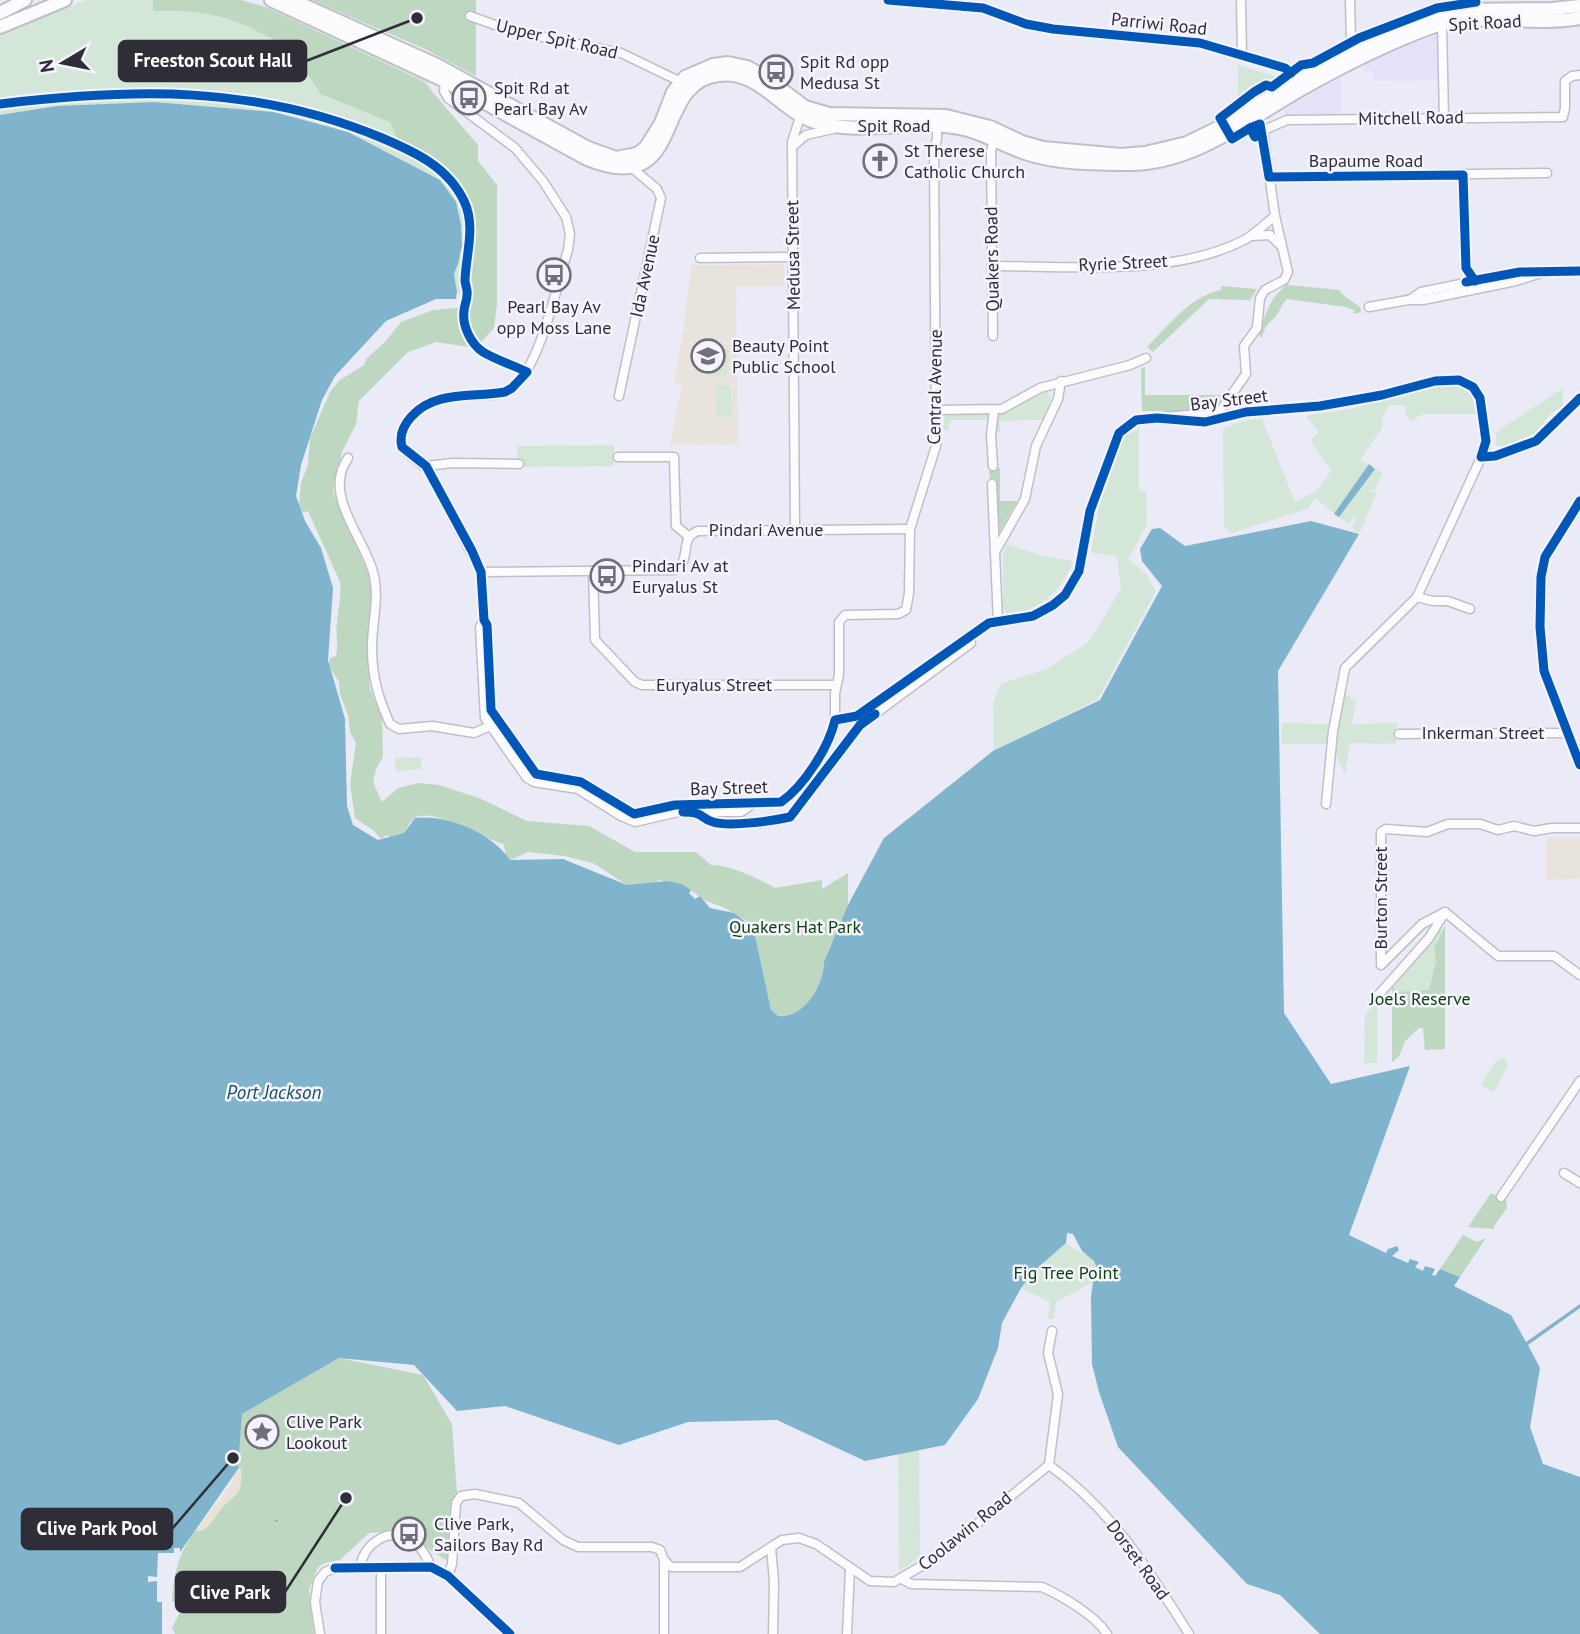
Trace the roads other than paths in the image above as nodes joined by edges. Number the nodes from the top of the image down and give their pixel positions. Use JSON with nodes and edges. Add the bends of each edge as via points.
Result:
{"nodes":[{"id":1,"x":25,"y":0,"type":"edge"},
{"id":2,"x":271,"y":0,"type":"edge"},
{"id":3,"x":292,"y":0,"type":"edge"},
{"id":4,"x":888,"y":0,"type":"edge"},
{"id":5,"x":1241,"y":0,"type":"edge"},
{"id":6,"x":1350,"y":0,"type":"edge"},
{"id":7,"x":62,"y":1,"type":"edge"},
{"id":8,"x":975,"y":4,"type":"edge"},
{"id":9,"x":1580,"y":6,"type":"edge"},
{"id":10,"x":1476,"y":10,"type":"edge"},
{"id":11,"x":0,"y":13,"type":"edge"},
{"id":12,"x":470,"y":16,"type":"dead end"},
{"id":13,"x":1580,"y":18,"type":"edge"},
{"id":14,"x":1442,"y":24,"type":"junction"},
{"id":15,"x":0,"y":27,"type":"edge"},
{"id":16,"x":1356,"y":53,"type":"junction"},
{"id":17,"x":1242,"y":54,"type":"junction"},
{"id":18,"x":1580,"y":75,"type":"edge"},
{"id":19,"x":1297,"y":79,"type":"junction"},
{"id":20,"x":445,"y":81,"type":"junction"},
{"id":21,"x":681,"y":82,"type":"junction"},
{"id":22,"x":802,"y":111,"type":"junction"},
{"id":23,"x":1255,"y":111,"type":"junction"},
{"id":24,"x":1444,"y":118,"type":"junction"},
{"id":25,"x":937,"y":120,"type":"junction"},
{"id":26,"x":851,"y":126,"type":"junction"},
{"id":27,"x":1262,"y":131,"type":"junction"},
{"id":28,"x":994,"y":139,"type":"junction"},
{"id":29,"x":792,"y":147,"type":"junction"},
{"id":30,"x":631,"y":167,"type":"junction"},
{"id":31,"x":1547,"y":173,"type":"dead end"},
{"id":32,"x":1463,"y":175,"type":"junction"},
{"id":33,"x":1269,"y":177,"type":"junction"},
{"id":34,"x":1275,"y":216,"type":"junction"},
{"id":35,"x":1249,"y":237,"type":"junction"},
{"id":36,"x":1282,"y":248,"type":"junction"},
{"id":37,"x":793,"y":257,"type":"junction"},
{"id":38,"x":700,"y":258,"type":"dead end"},
{"id":39,"x":992,"y":266,"type":"junction"},
{"id":40,"x":1580,"y":271,"type":"edge"},
{"id":41,"x":1544,"y":272,"type":"junction"},
{"id":42,"x":1475,"y":281,"type":"junction"},
{"id":43,"x":1408,"y":300,"type":"junction"},
{"id":44,"x":1369,"y":307,"type":"dead end"},
{"id":45,"x":993,"y":336,"type":"dead end"},
{"id":46,"x":1146,"y":359,"type":"dead end"},
{"id":47,"x":1061,"y":381,"type":"junction"},
{"id":48,"x":619,"y":396,"type":"dead end"},
{"id":49,"x":1580,"y":398,"type":"edge"},
{"id":50,"x":937,"y":410,"type":"junction"},
{"id":51,"x":994,"y":410,"type":"junction"},
{"id":52,"x":1157,"y":418,"type":"junction"},
{"id":53,"x":618,"y":457,"type":"dead end"},
{"id":54,"x":1481,"y":457,"type":"junction"},
{"id":55,"x":348,"y":458,"type":"dead end"},
{"id":56,"x":519,"y":464,"type":"dead end"},
{"id":57,"x":426,"y":466,"type":"junction"},
{"id":58,"x":993,"y":466,"type":"dead end"},
{"id":59,"x":992,"y":484,"type":"dead end"},
{"id":60,"x":1580,"y":501,"type":"edge"},
{"id":61,"x":910,"y":529,"type":"junction"},
{"id":62,"x":795,"y":530,"type":"junction"},
{"id":63,"x":688,"y":536,"type":"junction"},
{"id":64,"x":995,"y":552,"type":"junction"},
{"id":65,"x":593,"y":571,"type":"junction"},
{"id":66,"x":481,"y":572,"type":"junction"},
{"id":67,"x":1417,"y":597,"type":"junction"},
{"id":68,"x":1470,"y":609,"type":"dead end"},
{"id":69,"x":484,"y":620,"type":"junction"},
{"id":70,"x":998,"y":622,"type":"junction"},
{"id":71,"x":836,"y":685,"type":"junction"},
{"id":72,"x":835,"y":720,"type":"junction"},
{"id":73,"x":490,"y":726,"type":"junction"},
{"id":74,"x":1399,"y":734,"type":"dead end"},
{"id":75,"x":1568,"y":736,"type":"junction"},
{"id":76,"x":1580,"y":738,"type":"edge"},
{"id":77,"x":1580,"y":765,"type":"edge"},
{"id":78,"x":754,"y":804,"type":"junction"},
{"id":79,"x":1326,"y":804,"type":"dead end"},
{"id":80,"x":698,"y":812,"type":"junction"},
{"id":81,"x":1580,"y":828,"type":"edge"},
{"id":82,"x":1445,"y":912,"type":"junction"},
{"id":83,"x":1580,"y":975,"type":"edge"},
{"id":84,"x":1374,"y":1000,"type":"dead end"},
{"id":85,"x":1580,"y":1081,"type":"edge"},
{"id":86,"x":1564,"y":1173,"type":"dead end"},
{"id":87,"x":1580,"y":1183,"type":"edge"},
{"id":88,"x":1501,"y":1197,"type":"dead end"},
{"id":89,"x":1052,"y":1331,"type":"dead end"},
{"id":90,"x":1049,"y":1465,"type":"junction"},
{"id":91,"x":771,"y":1547,"type":"junction"},
{"id":92,"x":664,"y":1560,"type":"junction"},
{"id":93,"x":360,"y":1567,"type":"junction"},
{"id":94,"x":431,"y":1567,"type":"junction"},
{"id":95,"x":382,"y":1569,"type":"junction"},
{"id":96,"x":850,"y":1569,"type":"junction"},
{"id":97,"x":448,"y":1576,"type":"junction"},
{"id":98,"x":902,"y":1579,"type":"junction"},
{"id":99,"x":320,"y":1634,"type":"edge"},
{"id":100,"x":381,"y":1634,"type":"edge"},
{"id":101,"x":510,"y":1634,"type":"edge"},
{"id":102,"x":664,"y":1634,"type":"edge"},
{"id":103,"x":773,"y":1634,"type":"edge"},
{"id":104,"x":847,"y":1634,"type":"edge"},
{"id":105,"x":1107,"y":1634,"type":"edge"},
{"id":106,"x":1189,"y":1634,"type":"edge"}],
"edges":[{"from":1,"to":11,"type":"highway"},
{"from":2,"to":20,"type":"highway"},
{"from":3,"to":21,"type":"highway","via":[[437,65],[606,156],[627,157],[646,147]]},
{"from":4,"to":8,"type":"street","name":"Parriwi Road"},
{"from":5,"to":17,"type":"street"},
{"from":6,"to":16,"type":"street","via":[[1351,42]]},
{"from":7,"to":15,"type":"highway"},
{"from":8,"to":17,"type":"street","name":"Parriwi Road","via":[[1038,27],[1200,43]]},
{"from":9,"to":10,"type":"highway","name":"Spit Road"},
{"from":10,"to":13,"type":"highway","name":"Spit Road","via":[[1556,21]]},
{"from":10,"to":14,"type":"highway","name":"Spit Road"},
{"from":10,"to":16,"type":"highway","name":"Spit Road","via":[[1435,16]]},
{"from":12,"to":21,"type":"street","name":"Upper Spit Road","via":[[509,30],[621,53]]},
{"from":14,"to":16,"type":"highway","name":"Spit Road"},
{"from":14,"to":24,"type":"street"},
{"from":16,"to":19,"type":"highway","name":"Spit Road"},
{"from":16,"to":23,"type":"highway","name":"Spit Road"},
{"from":17,"to":19,"type":"street","name":"Parriwi Road","via":[[1285,68]]},
{"from":18,"to":24,"type":"street","name":"Mitchell Road","via":[[1565,81],[1563,117]]},
{"from":19,"to":23,"type":"highway","name":"Spit Road"},
{"from":20,"to":30,"type":"highway","via":[[587,159],[609,168]]},
{"from":20,"to":57,"type":"street","via":[[448,98],[515,148],[543,181],[566,217],[570,234],[535,355],[520,381],[505,392],[435,400],[406,423],[402,447]]},
{"from":21,"to":22,"type":"highway","name":"Spit Road","via":[[713,65],[741,65],[767,78]]},
{"from":22,"to":25,"type":"highway","name":"Spit Road"},
{"from":22,"to":26,"type":"highway","name":"Spit Road","via":[[827,125]]},
{"from":22,"to":29,"type":"street","name":"Medusa Street"},
{"from":22,"to":30,"type":"highway","name":"Spit Road","via":[[751,80],[732,74],[712,76],[679,102],[658,150]]},
{"from":23,"to":25,"type":"highway","name":"Spit Road","via":[[1187,143],[1121,155],[1043,148],[965,119]]},
{"from":23,"to":27,"type":"street"},
{"from":23,"to":28,"type":"highway","name":"Spit Road","via":[[1199,148],[1150,163],[1055,160]]},
{"from":24,"to":27,"type":"street","name":"Mitchell Road","via":[[1287,120]]},
{"from":25,"to":26,"type":"highway","name":"Spit Road"},
{"from":25,"to":28,"type":"highway","name":"Spit Road"},
{"from":25,"to":50,"type":"street","name":"Central Avenue"},
{"from":26,"to":29,"type":"street","via":[[806,135]]},
{"from":27,"to":33,"type":"street"},
{"from":28,"to":39,"type":"street","name":"Quakers Road"},
{"from":29,"to":37,"type":"street","name":"Medusa Street"},
{"from":30,"to":48,"type":"street","name":"Ida Avenue","via":[[657,188],[661,198]]},
{"from":31,"to":32,"type":"street","name":"Bapaume Road"},
{"from":32,"to":33,"type":"street","name":"Bapaume Road"},
{"from":32,"to":42,"type":"street","via":[[1466,268]]},
{"from":33,"to":34,"type":"street"},
{"from":34,"to":35,"type":"street","name":"Ryrie Street"},
{"from":34,"to":36,"type":"street"},
{"from":35,"to":36,"type":"street","via":[[1270,235]]},
{"from":35,"to":39,"type":"street","name":"Ryrie Street","via":[[1210,253],[1160,264]]},
{"from":36,"to":52,"type":"street","via":[[1289,266],[1287,276],[1260,298],[1257,328],[1244,346],[1246,374],[1225,406],[1212,413]]},
{"from":37,"to":38,"type":"street"},
{"from":37,"to":62,"type":"street","name":"Medusa Street"},
{"from":39,"to":45,"type":"street","name":"Quakers Road"},
{"from":40,"to":41,"type":"street"},
{"from":41,"to":42,"type":"street"},
{"from":41,"to":43,"type":"street"},
{"from":42,"to":43,"type":"street","via":[[1421,292]]},
{"from":43,"to":44,"type":"street"},
{"from":46,"to":47,"type":"street"},
{"from":47,"to":51,"type":"street"},
{"from":47,"to":64,"type":"street","via":[[1058,399],[1036,446],[1025,499]]},
{"from":49,"to":54,"type":"street","via":[[1536,441]]},
{"from":50,"to":51,"type":"street"},
{"from":50,"to":61,"type":"street","name":"Central Avenue","via":[[936,446]]},
{"from":51,"to":58,"type":"street"},
{"from":52,"to":54,"type":"street","name":"Bay Street","via":[[1205,422],[1459,380],[1473,387],[1480,398],[1486,441]]},
{"from":52,"to":70,"type":"street","name":"Bay Street","via":[[1136,420],[1119,433],[1090,511],[1079,571],[1065,595],[1033,616]]},
{"from":53,"to":63,"type":"street","via":[[674,457],[676,526]]},
{"from":54,"to":67,"type":"street"},
{"from":55,"to":73,"type":"street","via":[[338,492],[373,572],[374,688],[390,724],[399,729],[432,726],[474,733]]},
{"from":56,"to":57,"type":"street"},
{"from":57,"to":66,"type":"street"},
{"from":59,"to":64,"type":"street"},
{"from":60,"to":75,"type":"street","via":[[1547,552],[1541,577],[1542,665]]},
{"from":61,"to":62,"type":"street","name":"Pindari Avenue"},
{"from":61,"to":71,"type":"street","name":"Central Avenue","via":[[906,610],[843,616]]},
{"from":62,"to":63,"type":"street","name":"Pindari Avenue","via":[[698,531]]},
{"from":63,"to":65,"type":"street","name":"Pindari Avenue","via":[[686,557],[675,570]]},
{"from":64,"to":70,"type":"street"},
{"from":65,"to":66,"type":"street","name":"Pindari Avenue"},
{"from":65,"to":71,"type":"street","name":"Euryalus Street","via":[[595,640],[635,682]]},
{"from":66,"to":69,"type":"street"},
{"from":67,"to":68,"type":"street"},
{"from":67,"to":79,"type":"street","via":[[1345,668]]},
{"from":69,"to":73,"type":"street","via":[[480,627],[483,710]]},
{"from":69,"to":78,"type":"street","name":"Bay Street","via":[[491,710],[536,774],[581,782],[634,814],[675,805]]},
{"from":70,"to":72,"type":"street","name":"Bay Street","via":[[989,623],[857,716]]},
{"from":70,"to":80,"type":"street","name":"Bay Street","via":[[860,725],[790,817],[761,823],[712,822]]},
{"from":71,"to":72,"type":"street","name":"Central Avenue"},
{"from":72,"to":78,"type":"street","name":"Bay Street","via":[[827,746],[787,797]]},
{"from":73,"to":80,"type":"street","name":"Bay Street","via":[[534,782],[579,789],[635,822]]},
{"from":74,"to":75,"type":"street","name":"Inkerman Street"},
{"from":75,"to":76,"type":"street","name":"Inkerman Street"},
{"from":75,"to":77,"type":"street"},
{"from":78,"to":80,"type":"street","name":"Bay Street","via":[[741,811]]},
{"from":81,"to":82,"type":"street","name":"Burton Street","via":[[1534,831],[1514,826],[1498,830],[1480,824],[1448,824],[1427,832],[1381,832],[1381,965],[1422,924]]},
{"from":82,"to":83,"type":"street","via":[[1498,956],[1554,956]]},
{"from":82,"to":84,"type":"street","via":[[1429,939]]},
{"from":85,"to":88,"type":"street"},
{"from":86,"to":87,"type":"street"},
{"from":89,"to":90,"type":"street","via":[[1048,1353],[1058,1394]]},
{"from":90,"to":98,"type":"street","name":"Coolawin Road","via":[[935,1558]]},
{"from":90,"to":106,"type":"street","name":"Dorset Road","via":[[1094,1502],[1130,1542]]},
{"from":91,"to":92,"type":"street","name":"Coolawin Road","via":[[735,1568],[676,1568]]},
{"from":91,"to":96,"type":"street","name":"Coolawin Road","via":[[791,1538],[807,1540]]},
{"from":91,"to":103,"type":"street"},
{"from":92,"to":97,"type":"street","name":"Coolawin Road","via":[[660,1550],[652,1547],[573,1546],[519,1503],[470,1493],[456,1503]]},
{"from":92,"to":102,"type":"street"},
{"from":93,"to":94,"type":"street","via":[[368,1546],[387,1536],[413,1541]]},
{"from":93,"to":95,"type":"street"},
{"from":93,"to":99,"type":"street","via":[[335,1568],[317,1581]]},
{"from":94,"to":95,"type":"street"},
{"from":94,"to":97,"type":"street"},
{"from":95,"to":100,"type":"street"},
{"from":96,"to":98,"type":"street","name":"Coolawin Road","via":[[870,1581],[888,1584]]},
{"from":96,"to":104,"type":"street"},
{"from":97,"to":101,"type":"street"},
{"from":98,"to":105,"type":"street","via":[[911,1584],[1042,1587],[1062,1596]]}]}
